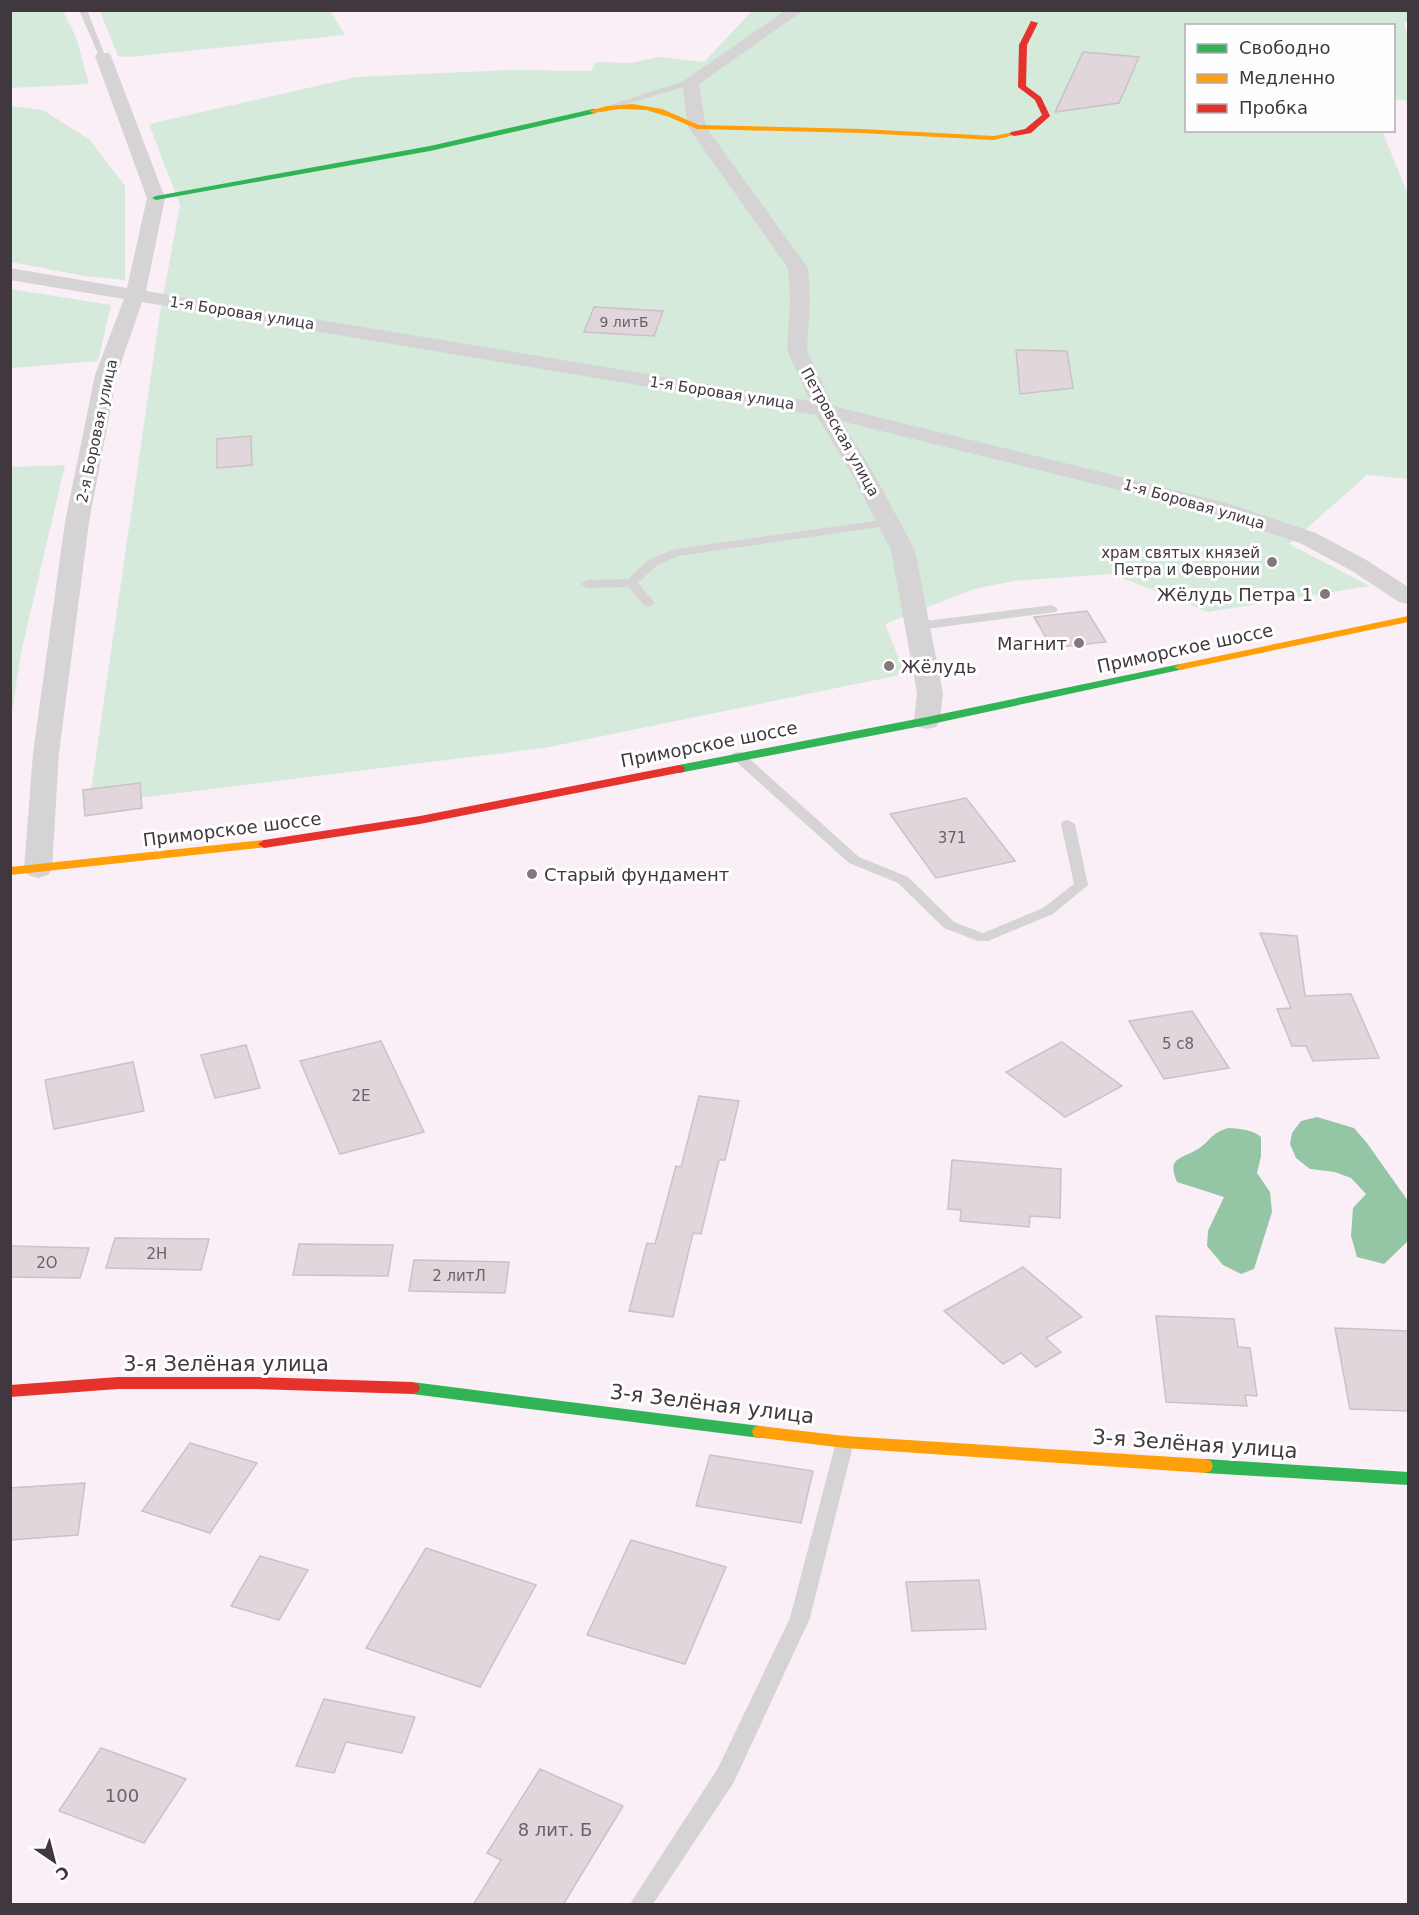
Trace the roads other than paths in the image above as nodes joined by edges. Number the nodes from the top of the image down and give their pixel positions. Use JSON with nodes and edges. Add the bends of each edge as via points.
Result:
{"nodes":[{"id":1,"x":83,"y":10,"type":"edge"},
{"id":2,"x":797,"y":10,"type":"edge"},
{"id":3,"x":1034,"y":23,"type":"dead end"},
{"id":4,"x":103,"y":57,"type":"joint"},
{"id":5,"x":690,"y":82,"type":"junction"},
{"id":6,"x":614,"y":105,"type":"junction"},
{"id":7,"x":697,"y":127,"type":"junction"},
{"id":8,"x":156,"y":198,"type":"junction"},
{"id":9,"x":10,"y":274,"type":"edge"},
{"id":10,"x":135,"y":295,"type":"junction"},
{"id":11,"x":825,"y":410,"type":"junction"},
{"id":12,"x":890,"y":523,"type":"junction"},
{"id":13,"x":631,"y":583,"type":"junction"},
{"id":14,"x":587,"y":584,"type":"dead end"},
{"id":15,"x":1408,"y":597,"type":"edge"},
{"id":16,"x":650,"y":603,"type":"dead end"},
{"id":17,"x":1052,"y":609,"type":"dead end"},
{"id":18,"x":1408,"y":619,"type":"edge"},
{"id":19,"x":918,"y":626,"type":"junction"},
{"id":20,"x":927,"y":721,"type":"junction"},
{"id":21,"x":738,"y":756,"type":"junction"},
{"id":22,"x":1068,"y":824,"type":"dead end"},
{"id":23,"x":38,"y":869,"type":"junction"},
{"id":24,"x":10,"y":872,"type":"edge"},
{"id":25,"x":10,"y":1391,"type":"edge"},
{"id":26,"x":845,"y":1442,"type":"junction"},
{"id":27,"x":1408,"y":1479,"type":"edge"},
{"id":28,"x":641,"y":1905,"type":"edge"}],
"edges":[{"from":1,"to":4,"type":"lane"},
{"from":2,"to":5,"type":"street"},
{"from":3,"to":7,"type":"street","via":[[1025,34],[1022,47],[1022,87],[1038,99],[1046,116],[1028,131],[994,138]]},
{"from":4,"to":8,"type":"street"},
{"from":5,"to":6,"type":"lane"},
{"from":5,"to":7,"type":"street","name":"Петровская улица"},
{"from":6,"to":7,"type":"street","via":[[657,109]]},
{"from":6,"to":8,"type":"street","via":[[421,152]]},
{"from":7,"to":11,"type":"street","name":"Петровская улица","via":[[798,268],[797,350]]},
{"from":8,"to":10,"type":"street","name":"2-я Боровая улица"},
{"from":9,"to":10,"type":"street","name":"1-я Боровая улица"},
{"from":10,"to":11,"type":"street","name":"1-я Боровая улица"},
{"from":10,"to":23,"type":"street","name":"2-я Боровая улица","via":[[106,375],[78,522],[46,753]]},
{"from":11,"to":12,"type":"street","name":"Петровская улица"},
{"from":11,"to":15,"type":"street","name":"1-я Боровая улица","via":[[1215,507],[1308,538]]},
{"from":12,"to":13,"type":"lane","via":[[675,553],[652,563]]},
{"from":12,"to":19,"type":"street","name":"Петровская улица","via":[[903,550]]},
{"from":13,"to":14,"type":"lane"},
{"from":13,"to":16,"type":"lane"},
{"from":17,"to":19,"type":"lane"},
{"from":18,"to":20,"type":"street","name":"Приморское шоссе"},
{"from":19,"to":20,"type":"street","name":"Петровская улица","via":[[930,693]]},
{"from":20,"to":21,"type":"street","name":"Приморское шоссе"},
{"from":21,"to":22,"type":"lane","via":[[854,860],[903,880],[949,926],[983,938],[1048,911],[1081,885]]},
{"from":21,"to":23,"type":"street","name":"Приморское шоссе","via":[[420,820],[233,849]]},
{"from":23,"to":24,"type":"street","name":"Приморское шоссе"},
{"from":25,"to":26,"type":"street","name":"3-я Зелёная улица","via":[[118,1383],[409,1388]]},
{"from":26,"to":27,"type":"street","name":"3-я Зелёная улица"},
{"from":26,"to":28,"type":"lane","via":[[800,1618],[726,1775]]}]}
